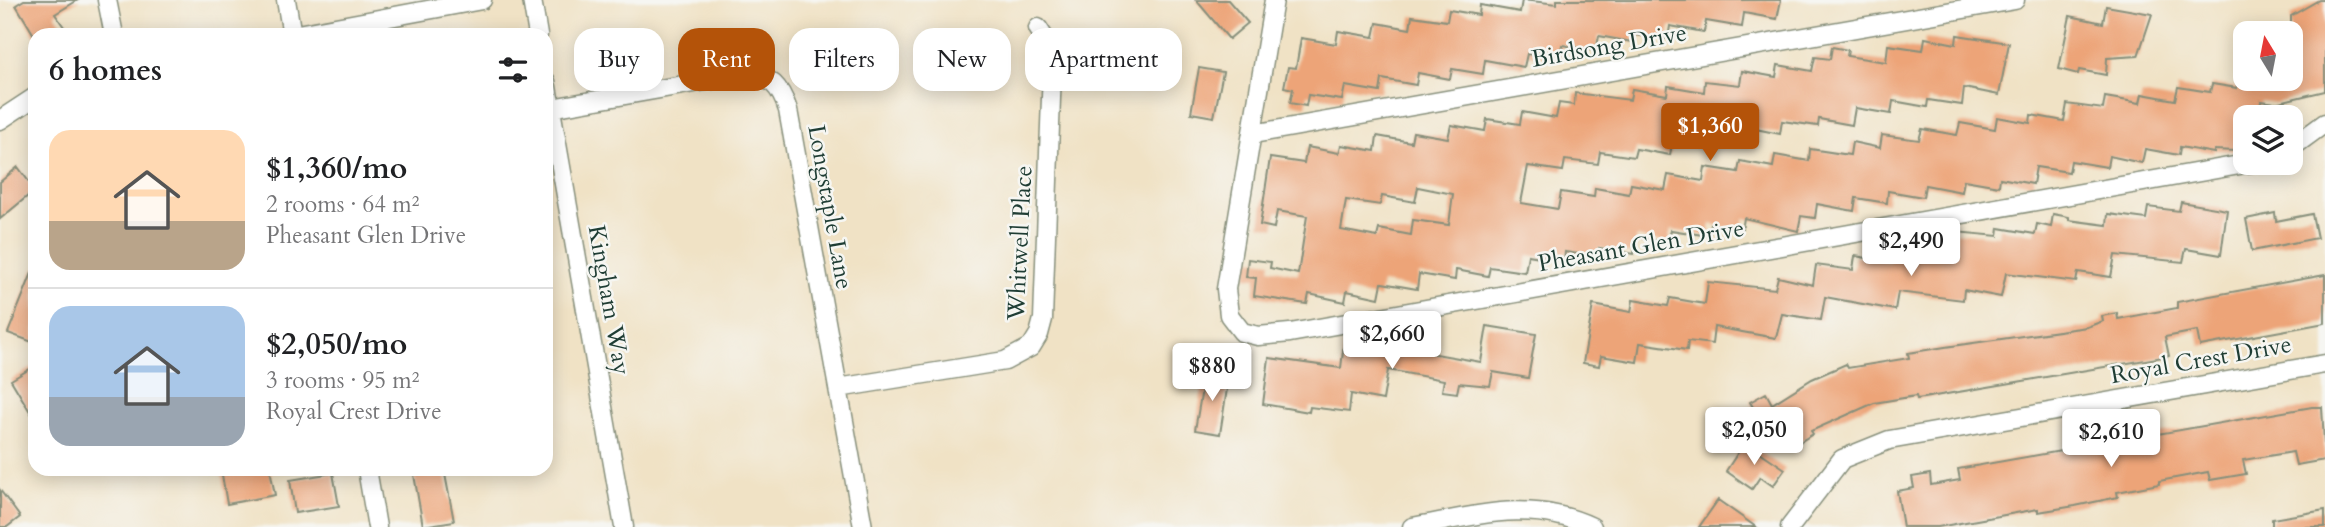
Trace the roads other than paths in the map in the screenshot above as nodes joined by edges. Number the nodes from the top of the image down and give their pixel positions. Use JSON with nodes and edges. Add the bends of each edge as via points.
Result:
{"nodes":[{"id":1,"x":107,"y":0,"type":"edge"},
{"id":2,"x":286,"y":0,"type":"edge"},
{"id":3,"x":482,"y":0,"type":"edge"},
{"id":4,"x":532,"y":0,"type":"edge"},
{"id":5,"x":1274,"y":0,"type":"edge"},
{"id":6,"x":2015,"y":0,"type":"edge"},
{"id":7,"x":113,"y":28,"type":"edge"},
{"id":8,"x":291,"y":28,"type":"edge"},
{"id":9,"x":330,"y":28,"type":"edge"},
{"id":10,"x":537,"y":28,"type":"edge"},
{"id":11,"x":1051,"y":91,"type":"edge"},
{"id":12,"x":28,"y":102,"type":"edge"},
{"id":13,"x":553,"y":108,"type":"edge"},
{"id":14,"x":553,"y":119,"type":"edge"},
{"id":15,"x":0,"y":120,"type":"edge"},
{"id":16,"x":2325,"y":123,"type":"edge"},
{"id":17,"x":1253,"y":134,"type":"junction"},
{"id":18,"x":2303,"y":139,"type":"edge"},
{"id":19,"x":2233,"y":166,"type":"edge"},
{"id":20,"x":2325,"y":364,"type":"edge"},
{"id":21,"x":838,"y":388,"type":"junction"},
{"id":22,"x":368,"y":476,"type":"edge"},
{"id":23,"x":377,"y":527,"type":"edge"},
{"id":24,"x":624,"y":527,"type":"edge"},
{"id":25,"x":863,"y":527,"type":"edge"},
{"id":26,"x":1412,"y":527,"type":"edge"},
{"id":27,"x":1592,"y":527,"type":"edge"},
{"id":28,"x":1790,"y":527,"type":"edge"}],
"edges":[{"from":1,"to":7,"type":"street"},
{"from":2,"to":8,"type":"street"},
{"from":3,"to":9,"type":"street"},
{"from":4,"to":10,"type":"street"},
{"from":5,"to":17,"type":"street","name":"Pheasant Glen Drive"},
{"from":6,"to":17,"type":"street","name":"Birdsong Drive"},
{"from":11,"to":21,"type":"street","name":"Whitwell Place","via":[[1043,305],[1039,334],[1031,347],[1005,361]]},
{"from":12,"to":15,"type":"street"},
{"from":13,"to":21,"type":"street","name":"Longstaple Lane","via":[[746,74],[775,82],[788,110]]},
{"from":14,"to":24,"type":"street","name":"Kingham Way"},
{"from":16,"to":18,"type":"street"},
{"from":17,"to":19,"type":"street","name":"Pheasant Glen Drive","via":[[1226,289],[1230,315],[1242,332],[1258,336]]},
{"from":20,"to":28,"type":"street","name":"Royal Crest Drive","via":[[1889,440],[1842,459]]},
{"from":21,"to":25,"type":"street","name":"Longstaple Lane"},
{"from":22,"to":23,"type":"street"},
{"from":26,"to":27,"type":"street","via":[[1534,509]]}]}
